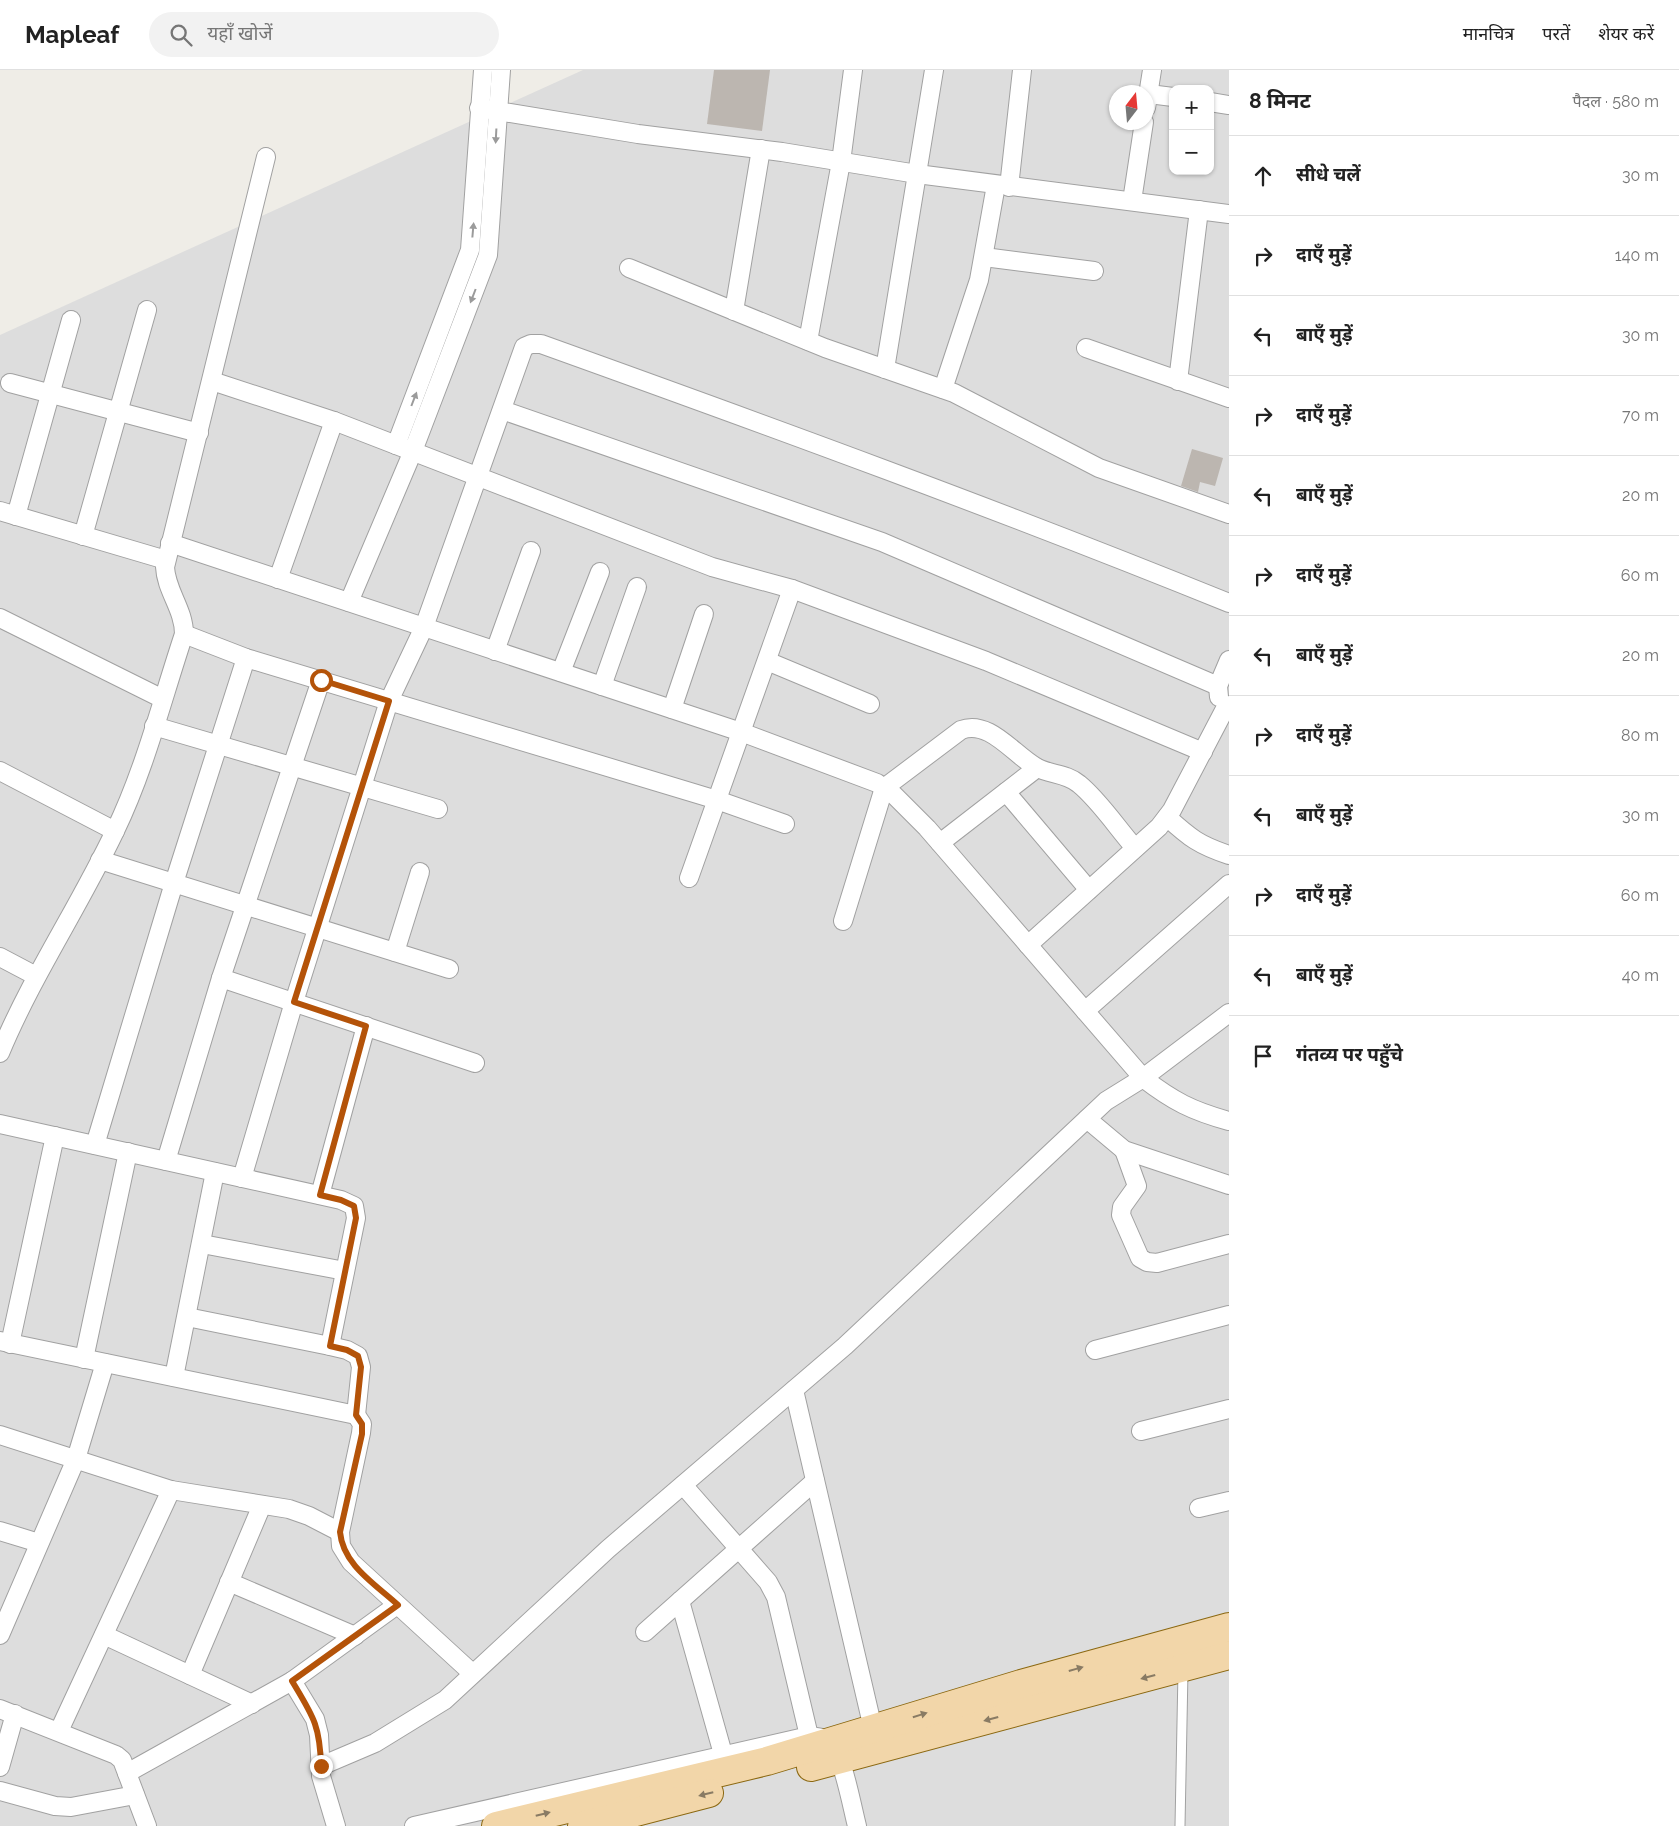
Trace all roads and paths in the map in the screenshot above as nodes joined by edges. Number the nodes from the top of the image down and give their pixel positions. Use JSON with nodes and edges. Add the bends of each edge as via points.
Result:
{"nodes":[{"id":1,"x":483,"y":70,"type":"edge"},
{"id":2,"x":501,"y":70,"type":"edge"},
{"id":3,"x":854,"y":70,"type":"edge"},
{"id":4,"x":934,"y":70,"type":"edge"},
{"id":5,"x":1022,"y":70,"type":"edge"},
{"id":6,"x":1152,"y":70,"type":"edge"},
{"id":7,"x":1150,"y":85,"type":"edge"},
{"id":8,"x":1169,"y":98,"type":"edge"},
{"id":9,"x":1154,"y":100,"type":"edge"},
{"id":10,"x":1214,"y":103,"type":"edge"},
{"id":11,"x":1229,"y":105,"type":"edge"},
{"id":12,"x":479,"y":108,"type":"junction"},
{"id":13,"x":498,"y":110,"type":"junction"},
{"id":14,"x":1143,"y":130,"type":"edge"},
{"id":15,"x":761,"y":149,"type":"junction"},
{"id":16,"x":266,"y":157,"type":"dead end"},
{"id":17,"x":841,"y":162,"type":"junction"},
{"id":18,"x":917,"y":174,"type":"junction"},
{"id":19,"x":1003,"y":186,"type":"junction"},
{"id":20,"x":1132,"y":201,"type":"junction"},
{"id":21,"x":1199,"y":210,"type":"junction"},
{"id":22,"x":1229,"y":214,"type":"edge"},
{"id":23,"x":984,"y":257,"type":"junction"},
{"id":24,"x":629,"y":268,"type":"dead end"},
{"id":25,"x":1094,"y":271,"type":"dead end"},
{"id":26,"x":147,"y":310,"type":"dead end"},
{"id":27,"x":734,"y":311,"type":"junction"},
{"id":28,"x":71,"y":320,"type":"dead end"},
{"id":29,"x":808,"y":341,"type":"junction"},
{"id":30,"x":1086,"y":348,"type":"dead end"},
{"id":31,"x":885,"y":368,"type":"junction"},
{"id":32,"x":212,"y":381,"type":"junction"},
{"id":33,"x":1178,"y":381,"type":"junction"},
{"id":34,"x":10,"y":383,"type":"dead end"},
{"id":35,"x":943,"y":389,"type":"junction"},
{"id":36,"x":48,"y":393,"type":"junction"},
{"id":37,"x":1229,"y":398,"type":"edge"},
{"id":38,"x":502,"y":410,"type":"junction"},
{"id":39,"x":120,"y":412,"type":"junction"},
{"id":40,"x":334,"y":421,"type":"junction"},
{"id":41,"x":199,"y":433,"type":"junction"},
{"id":42,"x":404,"y":448,"type":"junction"},
{"id":43,"x":478,"y":476,"type":"junction"},
{"id":44,"x":8,"y":514,"type":"edge"},
{"id":45,"x":1229,"y":514,"type":"edge"},
{"id":46,"x":83,"y":536,"type":"junction"},
{"id":47,"x":531,"y":551,"type":"dead end"},
{"id":48,"x":168,"y":552,"type":"junction"},
{"id":49,"x":600,"y":572,"type":"dead end"},
{"id":50,"x":278,"y":579,"type":"junction"},
{"id":51,"x":637,"y":587,"type":"dead end"},
{"id":52,"x":792,"y":589,"type":"junction"},
{"id":53,"x":349,"y":602,"type":"junction"},
{"id":54,"x":1229,"y":603,"type":"edge"},
{"id":55,"x":704,"y":614,"type":"dead end"},
{"id":56,"x":0,"y":618,"type":"edge"},
{"id":57,"x":424,"y":627,"type":"junction"},
{"id":58,"x":184,"y":634,"type":"junction"},
{"id":59,"x":495,"y":651,"type":"junction"},
{"id":60,"x":246,"y":658,"type":"junction"},
{"id":61,"x":1229,"y":660,"type":"edge"},
{"id":62,"x":767,"y":661,"type":"junction"},
{"id":63,"x":561,"y":672,"type":"junction"},
{"id":64,"x":321,"y":680,"type":"junction"},
{"id":65,"x":602,"y":686,"type":"junction"},
{"id":66,"x":1218,"y":686,"type":"junction"},
{"id":67,"x":163,"y":699,"type":"junction"},
{"id":68,"x":389,"y":701,"type":"junction"},
{"id":69,"x":870,"y":704,"type":"dead end"},
{"id":70,"x":1228,"y":706,"type":"edge"},
{"id":71,"x":672,"y":709,"type":"junction"},
{"id":72,"x":154,"y":726,"type":"junction"},
{"id":73,"x":741,"y":732,"type":"junction"},
{"id":74,"x":218,"y":745,"type":"junction"},
{"id":75,"x":1203,"y":752,"type":"junction"},
{"id":76,"x":292,"y":766,"type":"junction"},
{"id":77,"x":1038,"y":768,"type":"junction"},
{"id":78,"x":0,"y":771,"type":"edge"},
{"id":79,"x":362,"y":787,"type":"junction"},
{"id":80,"x":884,"y":788,"type":"junction"},
{"id":81,"x":1006,"y":792,"type":"junction"},
{"id":82,"x":717,"y":800,"type":"junction"},
{"id":83,"x":438,"y":809,"type":"dead end"},
{"id":84,"x":1167,"y":817,"type":"junction"},
{"id":85,"x":785,"y":824,"type":"dead end"},
{"id":86,"x":115,"y":832,"type":"junction"},
{"id":87,"x":940,"y":843,"type":"junction"},
{"id":88,"x":1135,"y":848,"type":"junction"},
{"id":89,"x":1229,"y":855,"type":"edge"},
{"id":90,"x":100,"y":860,"type":"junction"},
{"id":91,"x":420,"y":872,"type":"dead end"},
{"id":92,"x":689,"y":878,"type":"dead end"},
{"id":93,"x":174,"y":883,"type":"junction"},
{"id":94,"x":1229,"y":884,"type":"edge"},
{"id":95,"x":1089,"y":890,"type":"junction"},
{"id":96,"x":245,"y":905,"type":"junction"},
{"id":97,"x":843,"y":921,"type":"dead end"},
{"id":98,"x":318,"y":928,"type":"junction"},
{"id":99,"x":1028,"y":945,"type":"junction"},
{"id":100,"x":395,"y":952,"type":"junction"},
{"id":101,"x":0,"y":958,"type":"edge"},
{"id":102,"x":449,"y":969,"type":"dead end"},
{"id":103,"x":36,"y":976,"type":"junction"},
{"id":104,"x":221,"y":978,"type":"junction"},
{"id":105,"x":294,"y":1002,"type":"junction"},
{"id":106,"x":1085,"y":1012,"type":"junction"},
{"id":107,"x":1229,"y":1014,"type":"edge"},
{"id":108,"x":366,"y":1026,"type":"junction"},
{"id":109,"x":0,"y":1054,"type":"edge"},
{"id":110,"x":475,"y":1063,"type":"dead end"},
{"id":111,"x":1142,"y":1078,"type":"junction"},
{"id":112,"x":1087,"y":1119,"type":"junction"},
{"id":113,"x":1229,"y":1121,"type":"edge"},
{"id":114,"x":0,"y":1124,"type":"edge"},
{"id":115,"x":56,"y":1136,"type":"junction"},
{"id":116,"x":95,"y":1145,"type":"junction"},
{"id":117,"x":1124,"y":1150,"type":"junction"},
{"id":118,"x":128,"y":1152,"type":"junction"},
{"id":119,"x":166,"y":1161,"type":"junction"},
{"id":120,"x":215,"y":1172,"type":"junction"},
{"id":121,"x":242,"y":1178,"type":"junction"},
{"id":122,"x":1229,"y":1184,"type":"edge"},
{"id":123,"x":320,"y":1195,"type":"junction"},
{"id":124,"x":202,"y":1244,"type":"junction"},
{"id":125,"x":1229,"y":1244,"type":"edge"},
{"id":126,"x":345,"y":1271,"type":"junction"},
{"id":127,"x":1229,"y":1315,"type":"edge"},
{"id":128,"x":188,"y":1317,"type":"junction"},
{"id":129,"x":5,"y":1342,"type":"edge"},
{"id":130,"x":330,"y":1346,"type":"junction"},
{"id":131,"x":1095,"y":1350,"type":"dead end"},
{"id":132,"x":84,"y":1359,"type":"junction"},
{"id":133,"x":105,"y":1363,"type":"junction"},
{"id":134,"x":174,"y":1377,"type":"junction"},
{"id":135,"x":794,"y":1390,"type":"junction"},
{"id":136,"x":1229,"y":1409,"type":"edge"},
{"id":137,"x":356,"y":1415,"type":"junction"},
{"id":138,"x":1141,"y":1431,"type":"dead end"},
{"id":139,"x":0,"y":1435,"type":"edge"},
{"id":140,"x":76,"y":1459,"type":"junction"},
{"id":141,"x":815,"y":1481,"type":"junction"},
{"id":142,"x":683,"y":1485,"type":"junction"},
{"id":143,"x":171,"y":1490,"type":"junction"},
{"id":144,"x":1229,"y":1501,"type":"edge"},
{"id":145,"x":262,"y":1505,"type":"junction"},
{"id":146,"x":1199,"y":1508,"type":"dead end"},
{"id":147,"x":0,"y":1531,"type":"edge"},
{"id":148,"x":340,"y":1532,"type":"junction"},
{"id":149,"x":39,"y":1542,"type":"junction"},
{"id":150,"x":740,"y":1549,"type":"junction"},
{"id":151,"x":229,"y":1582,"type":"junction"},
{"id":152,"x":680,"y":1602,"type":"junction"},
{"id":153,"x":398,"y":1605,"type":"junction"},
{"id":154,"x":3,"y":1615,"type":"edge"},
{"id":155,"x":1229,"y":1627,"type":"edge"},
{"id":156,"x":645,"y":1632,"type":"dead end"},
{"id":157,"x":0,"y":1635,"type":"edge"},
{"id":158,"x":104,"y":1635,"type":"junction"},
{"id":159,"x":355,"y":1636,"type":"junction"},
{"id":160,"x":1229,"y":1655,"type":"edge"},
{"id":161,"x":1183,"y":1667,"type":"junction"},
{"id":162,"x":472,"y":1673,"type":"junction"},
{"id":163,"x":190,"y":1675,"type":"junction"},
{"id":164,"x":292,"y":1681,"type":"junction"},
{"id":165,"x":1025,"y":1696,"type":"junction"},
{"id":166,"x":252,"y":1704,"type":"junction"},
{"id":167,"x":7,"y":1711,"type":"edge"},
{"id":168,"x":59,"y":1731,"type":"junction"},
{"id":169,"x":876,"y":1739,"type":"junction"},
{"id":170,"x":826,"y":1746,"type":"junction"},
{"id":171,"x":723,"y":1754,"type":"junction"},
{"id":172,"x":321,"y":1766,"type":"junction"},
{"id":173,"x":0,"y":1767,"type":"edge"},
{"id":174,"x":768,"y":1769,"type":"junction"},
{"id":175,"x":127,"y":1773,"type":"junction"},
{"id":176,"x":0,"y":1791,"type":"edge"},
{"id":177,"x":136,"y":1795,"type":"junction"},
{"id":178,"x":147,"y":1826,"type":"edge"},
{"id":179,"x":336,"y":1826,"type":"edge"},
{"id":180,"x":414,"y":1826,"type":"edge"},
{"id":181,"x":496,"y":1826,"type":"edge"},
{"id":182,"x":582,"y":1826,"type":"edge"},
{"id":183,"x":857,"y":1826,"type":"edge"},
{"id":184,"x":1180,"y":1826,"type":"edge"}],
"edges":[{"from":1,"to":12,"type":"street"},
{"from":2,"to":13,"type":"street"},
{"from":3,"to":17,"type":"street"},
{"from":4,"to":18,"type":"street"},
{"from":5,"to":19,"type":"street"},
{"from":6,"to":7,"type":"street"},
{"from":8,"to":9,"type":"street"},
{"from":10,"to":11,"type":"street"},
{"from":12,"to":13,"type":"street"},
{"from":42,"to":12,"type":"street","one_way":true,"via":[[470,250]]},
{"from":13,"to":15,"type":"street","via":[[638,134]]},
{"from":13,"to":42,"type":"street","one_way":true,"via":[[488,255]]},
{"from":14,"to":20,"type":"street"},
{"from":15,"to":17,"type":"street"},
{"from":15,"to":27,"type":"street"},
{"from":16,"to":32,"type":"street"},
{"from":17,"to":18,"type":"street"},
{"from":17,"to":29,"type":"street"},
{"from":18,"to":19,"type":"street"},
{"from":18,"to":31,"type":"street"},
{"from":19,"to":20,"type":"street"},
{"from":19,"to":23,"type":"street"},
{"from":20,"to":21,"type":"street"},
{"from":21,"to":22,"type":"street"},
{"from":21,"to":33,"type":"street"},
{"from":23,"to":25,"type":"street"},
{"from":23,"to":35,"type":"street"},
{"from":24,"to":27,"type":"street"},
{"from":26,"to":39,"type":"street"},
{"from":27,"to":29,"type":"street"},
{"from":28,"to":36,"type":"street"},
{"from":29,"to":31,"type":"street"},
{"from":30,"to":33,"type":"street"},
{"from":31,"to":35,"type":"street"},
{"from":32,"to":40,"type":"street"},
{"from":32,"to":41,"type":"street"},
{"from":33,"to":37,"type":"street"},
{"from":34,"to":36,"type":"street"},
{"from":35,"to":45,"type":"street","via":[[981,405],[1099,468]]},
{"from":36,"to":39,"type":"street"},
{"from":36,"to":44,"type":"street"},
{"from":38,"to":43,"type":"street"},
{"from":38,"to":54,"type":"street","via":[[524,347],[541,344],[1048,530]]},
{"from":38,"to":66,"type":"street","via":[[882,542]]},
{"from":39,"to":41,"type":"street"},
{"from":39,"to":46,"type":"street"},
{"from":40,"to":42,"type":"street"},
{"from":40,"to":50,"type":"street"},
{"from":41,"to":48,"type":"street"},
{"from":42,"to":43,"type":"street"},
{"from":42,"to":53,"type":"street"},
{"from":43,"to":52,"type":"street","via":[[712,567]]},
{"from":43,"to":57,"type":"street"},
{"from":44,"to":46,"type":"street"},
{"from":46,"to":48,"type":"street"},
{"from":47,"to":59,"type":"street"},
{"from":48,"to":50,"type":"street"},
{"from":48,"to":58,"type":"street","via":[[165,580],[184,621]]},
{"from":49,"to":63,"type":"street"},
{"from":50,"to":53,"type":"street"},
{"from":51,"to":65,"type":"street"},
{"from":52,"to":62,"type":"street"},
{"from":52,"to":75,"type":"street","via":[[986,661]]},
{"from":53,"to":57,"type":"street"},
{"from":55,"to":71,"type":"street"},
{"from":56,"to":67,"type":"street"},
{"from":57,"to":59,"type":"street"},
{"from":57,"to":68,"type":"street"},
{"from":58,"to":60,"type":"street"},
{"from":58,"to":67,"type":"street"},
{"from":59,"to":63,"type":"street"},
{"from":60,"to":64,"type":"street"},
{"from":60,"to":74,"type":"street"},
{"from":61,"to":66,"type":"street"},
{"from":62,"to":69,"type":"street"},
{"from":62,"to":73,"type":"street"},
{"from":63,"to":65,"type":"street"},
{"from":64,"to":68,"type":"street"},
{"from":64,"to":76,"type":"street"},
{"from":65,"to":71,"type":"street"},
{"from":66,"to":70,"type":"street","via":[[1219,696]]},
{"from":67,"to":72,"type":"street"},
{"from":68,"to":79,"type":"street"},
{"from":68,"to":82,"type":"street"},
{"from":70,"to":75,"type":"street"},
{"from":71,"to":73,"type":"street"},
{"from":72,"to":74,"type":"street"},
{"from":72,"to":86,"type":"street"},
{"from":73,"to":80,"type":"street","via":[[876,782]]},
{"from":73,"to":82,"type":"street"},
{"from":74,"to":76,"type":"street"},
{"from":74,"to":93,"type":"street"},
{"from":75,"to":84,"type":"street"},
{"from":76,"to":79,"type":"street"},
{"from":76,"to":96,"type":"street"},
{"from":77,"to":80,"type":"street","via":[[985,730],[970,726],[960,730]]},
{"from":77,"to":81,"type":"street"},
{"from":77,"to":88,"type":"street","via":[[1067,776],[1080,785]]},
{"from":78,"to":86,"type":"street"},
{"from":79,"to":83,"type":"street"},
{"from":79,"to":98,"type":"street"},
{"from":80,"to":87,"type":"street"},
{"from":80,"to":97,"type":"street"},
{"from":81,"to":87,"type":"street"},
{"from":81,"to":95,"type":"street"},
{"from":82,"to":85,"type":"street"},
{"from":82,"to":92,"type":"street"},
{"from":84,"to":88,"type":"street"},
{"from":84,"to":89,"type":"street","via":[[1202,846]]},
{"from":86,"to":90,"type":"street"},
{"from":87,"to":99,"type":"street"},
{"from":88,"to":95,"type":"street"},
{"from":90,"to":93,"type":"street"},
{"from":90,"to":103,"type":"street"},
{"from":91,"to":100,"type":"street"},
{"from":93,"to":96,"type":"street"},
{"from":93,"to":116,"type":"street"},
{"from":94,"to":106,"type":"street"},
{"from":95,"to":99,"type":"street"},
{"from":96,"to":98,"type":"street"},
{"from":96,"to":104,"type":"street"},
{"from":98,"to":100,"type":"street"},
{"from":98,"to":105,"type":"street"},
{"from":99,"to":106,"type":"street"},
{"from":100,"to":102,"type":"street"},
{"from":101,"to":103,"type":"street"},
{"from":103,"to":109,"type":"street"},
{"from":104,"to":105,"type":"street"},
{"from":104,"to":119,"type":"street"},
{"from":105,"to":108,"type":"street"},
{"from":105,"to":121,"type":"street"},
{"from":106,"to":111,"type":"street"},
{"from":107,"to":111,"type":"street"},
{"from":108,"to":110,"type":"street"},
{"from":108,"to":123,"type":"street"},
{"from":111,"to":112,"type":"street","via":[[1106,1101]]},
{"from":111,"to":113,"type":"street","via":[[1195,1112]]},
{"from":112,"to":117,"type":"street"},
{"from":112,"to":135,"type":"street"},
{"from":114,"to":115,"type":"street"},
{"from":115,"to":116,"type":"street"},
{"from":115,"to":129,"type":"street"},
{"from":116,"to":118,"type":"street"},
{"from":117,"to":122,"type":"street"},
{"from":117,"to":125,"type":"street","via":[[1137,1186],[1122,1207],[1121,1215],[1140,1258],[1157,1263]]},
{"from":118,"to":119,"type":"street"},
{"from":118,"to":132,"type":"street"},
{"from":119,"to":120,"type":"street"},
{"from":120,"to":121,"type":"street"},
{"from":120,"to":124,"type":"street"},
{"from":121,"to":123,"type":"street"},
{"from":123,"to":126,"type":"street","via":[[354,1206],[356,1218]]},
{"from":124,"to":126,"type":"street"},
{"from":124,"to":128,"type":"street"},
{"from":126,"to":130,"type":"street"},
{"from":127,"to":131,"type":"street"},
{"from":128,"to":130,"type":"street"},
{"from":128,"to":134,"type":"street"},
{"from":129,"to":132,"type":"street"},
{"from":130,"to":137,"type":"street","via":[[358,1356],[361,1367]]},
{"from":132,"to":133,"type":"street"},
{"from":133,"to":134,"type":"street"},
{"from":133,"to":140,"type":"street"},
{"from":134,"to":137,"type":"street"},
{"from":135,"to":141,"type":"street"},
{"from":135,"to":142,"type":"street"},
{"from":136,"to":138,"type":"street"},
{"from":137,"to":148,"type":"street","via":[[362,1424],[362,1434]]},
{"from":139,"to":140,"type":"street"},
{"from":140,"to":143,"type":"street"},
{"from":140,"to":149,"type":"street"},
{"from":141,"to":150,"type":"street"},
{"from":141,"to":169,"type":"street"},
{"from":142,"to":150,"type":"street"},
{"from":142,"to":162,"type":"street"},
{"from":143,"to":145,"type":"street"},
{"from":143,"to":158,"type":"street"},
{"from":144,"to":146,"type":"street"},
{"from":145,"to":148,"type":"street","via":[[289,1509]]},
{"from":145,"to":151,"type":"street"},
{"from":147,"to":149,"type":"street"},
{"from":148,"to":153,"type":"street","via":[[342,1546],[351,1562]]},
{"from":149,"to":154,"type":"street"},
{"from":150,"to":152,"type":"street"},
{"from":150,"to":170,"type":"street","via":[[768,1582],[776,1597]]},
{"from":151,"to":159,"type":"street"},
{"from":151,"to":163,"type":"street"},
{"from":152,"to":156,"type":"street"},
{"from":152,"to":171,"type":"street"},
{"from":153,"to":159,"type":"street"},
{"from":153,"to":162,"type":"street"},
{"from":154,"to":157,"type":"street"},
{"from":165,"to":155,"type":"main road","one_way":true},
{"from":158,"to":163,"type":"street"},
{"from":158,"to":168,"type":"street"},
{"from":159,"to":164,"type":"street"},
{"from":160,"to":161,"type":"main road"},
{"from":161,"to":165,"type":"main road","one_way":true},
{"from":161,"to":184,"type":"lane"},
{"from":162,"to":172,"type":"street","via":[[445,1700],[396,1732]]},
{"from":163,"to":166,"type":"street"},
{"from":164,"to":166,"type":"street"},
{"from":164,"to":172,"type":"street","via":[[315,1719]]},
{"from":165,"to":169,"type":"main road"},
{"from":166,"to":175,"type":"street"},
{"from":167,"to":168,"type":"street"},
{"from":167,"to":173,"type":"street"},
{"from":168,"to":175,"type":"street","via":[[116,1754]]},
{"from":169,"to":170,"type":"main road"},
{"from":170,"to":171,"type":"street"},
{"from":170,"to":174,"type":"main road"},
{"from":170,"to":183,"type":"street"},
{"from":171,"to":180,"type":"street"},
{"from":172,"to":179,"type":"street"},
{"from":181,"to":174,"type":"main road","one_way":true},
{"from":174,"to":182,"type":"main road","one_way":true},
{"from":175,"to":177,"type":"street"},
{"from":176,"to":177,"type":"street","via":[[55,1806],[71,1807]]},
{"from":177,"to":178,"type":"street"}]}
